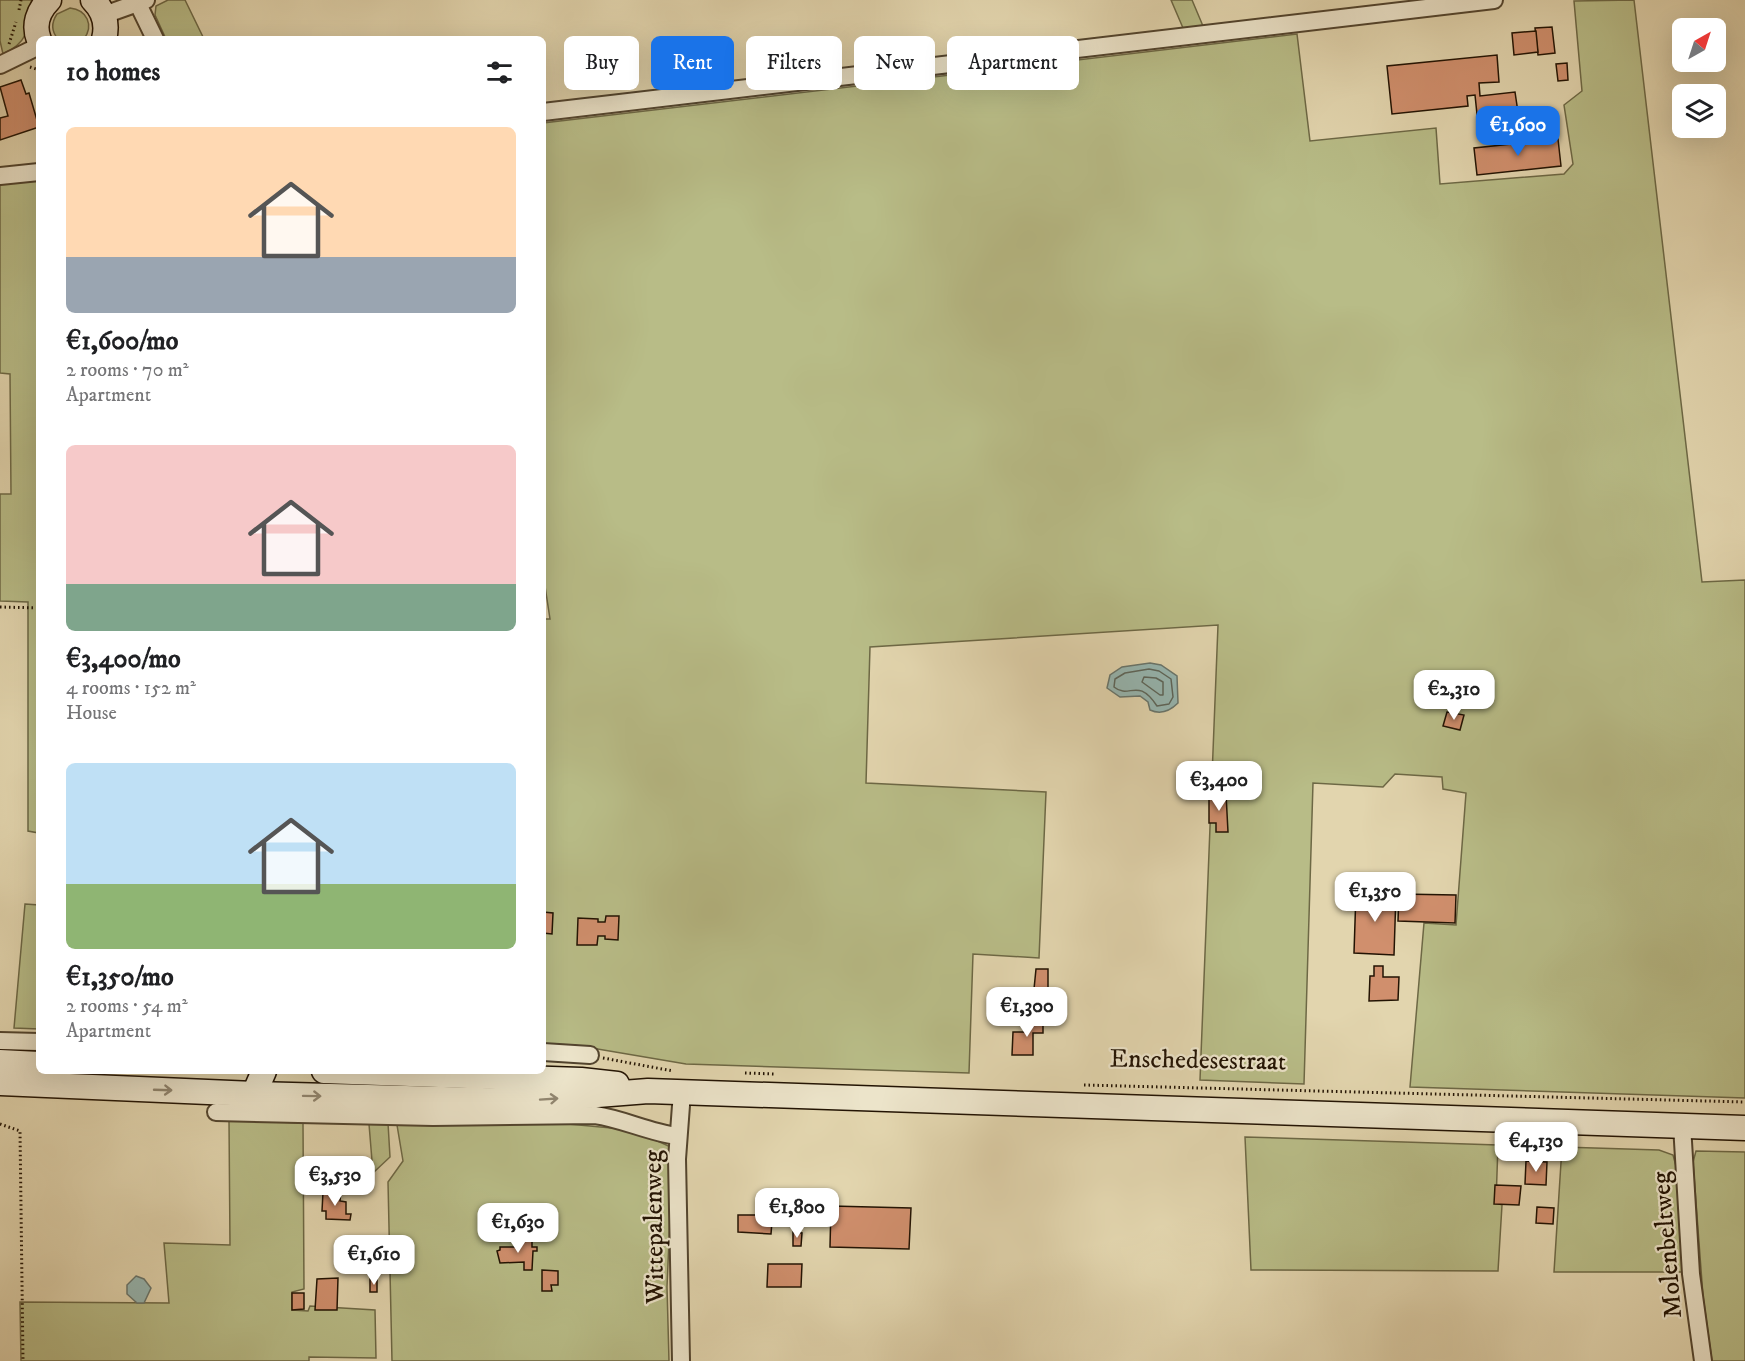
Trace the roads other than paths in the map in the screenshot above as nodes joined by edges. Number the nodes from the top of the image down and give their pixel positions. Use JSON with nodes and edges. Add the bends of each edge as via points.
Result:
{"nodes":[{"id":1,"x":1494,"y":0,"type":"edge"},
{"id":2,"x":39,"y":1,"type":"edge"},
{"id":3,"x":142,"y":2,"type":"edge"},
{"id":4,"x":100,"y":18,"type":"edge"},
{"id":5,"x":38,"y":36,"type":"edge"},
{"id":6,"x":154,"y":36,"type":"edge"},
{"id":7,"x":36,"y":48,"type":"edge"},
{"id":8,"x":1,"y":65,"type":"edge"},
{"id":9,"x":546,"y":111,"type":"edge"},
{"id":10,"x":36,"y":172,"type":"edge"},
{"id":11,"x":0,"y":176,"type":"edge"},
{"id":12,"x":0,"y":1041,"type":"edge"},
{"id":13,"x":36,"y":1042,"type":"edge"},
{"id":14,"x":546,"y":1052,"type":"edge"},
{"id":15,"x":590,"y":1055,"type":"road end"},
{"id":16,"x":0,"y":1062,"type":"edge"},
{"id":17,"x":36,"y":1064,"type":"edge"},
{"id":18,"x":247,"y":1074,"type":"edge"},
{"id":19,"x":263,"y":1074,"type":"edge"},
{"id":20,"x":410,"y":1074,"type":"edge"},
{"id":21,"x":682,"y":1082,"type":"junction"},
{"id":22,"x":0,"y":1083,"type":"edge"},
{"id":23,"x":648,"y":1091,"type":"junction"},
{"id":24,"x":254,"y":1094,"type":"junction"},
{"id":25,"x":216,"y":1112,"type":"dead end"},
{"id":26,"x":1682,"y":1125,"type":"junction"},
{"id":27,"x":1745,"y":1128,"type":"edge"},
{"id":28,"x":677,"y":1136,"type":"junction"},
{"id":29,"x":681,"y":1361,"type":"edge"},
{"id":30,"x":1703,"y":1361,"type":"edge"}],
"edges":[{"from":1,"to":9,"type":"street"},
{"from":2,"to":5,"type":"street"},
{"from":3,"to":4,"type":"street"},
{"from":3,"to":6,"type":"street"},
{"from":7,"to":8,"type":"street"},
{"from":10,"to":11,"type":"street"},
{"from":12,"to":13,"type":"street"},
{"from":14,"to":15,"type":"street"},
{"from":16,"to":17,"type":"street"},
{"from":18,"to":24,"type":"street"},
{"from":19,"to":24,"type":"street"},
{"from":20,"to":23,"type":"street","name":"Enschedesestraat","via":[[581,1080]]},
{"from":21,"to":23,"type":"street","name":"Enschedesestraat"},
{"from":21,"to":26,"type":"street","name":"Enschedesestraat"},
{"from":21,"to":28,"type":"street","name":"Wittepalenweg"},
{"from":22,"to":24,"type":"street","name":"Enschedesestraat","one_way":true},
{"from":24,"to":23,"type":"street","name":"Enschedesestraat","one_way":true,"via":[[522,1101]]},
{"from":25,"to":28,"type":"street","via":[[433,1117],[594,1115]]},
{"from":26,"to":27,"type":"street","name":"Enschedesestraat"},
{"from":26,"to":30,"type":"street","name":"Molenbeltweg","via":[[1690,1274]]},
{"from":28,"to":29,"type":"street","name":"Wittepalenweg"}]}
